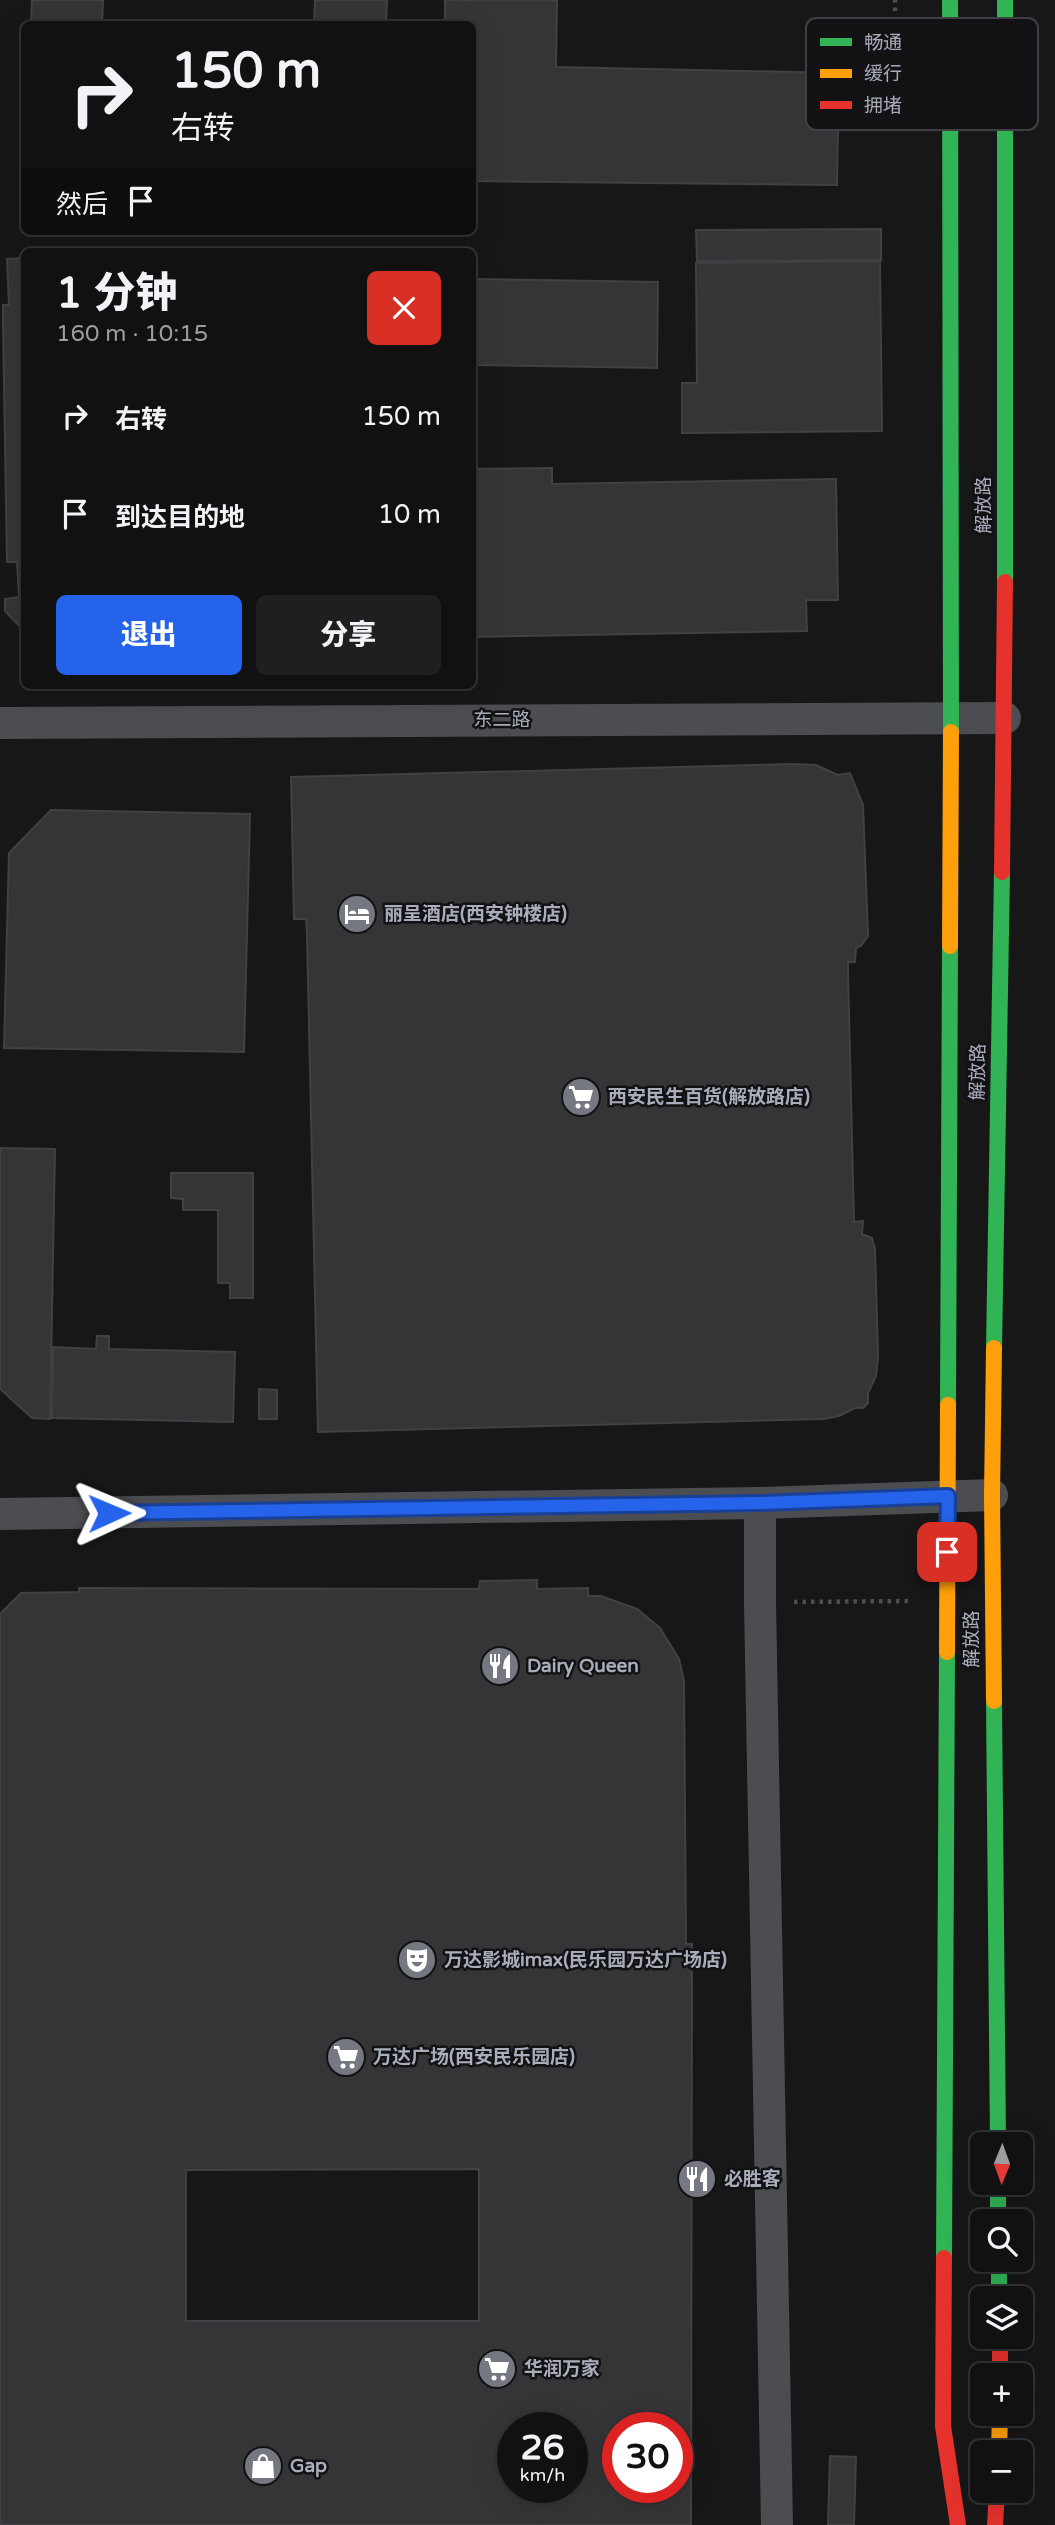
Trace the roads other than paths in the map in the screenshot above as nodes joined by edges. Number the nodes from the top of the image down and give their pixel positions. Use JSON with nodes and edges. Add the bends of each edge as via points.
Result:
{"nodes":[{"id":1,"x":950,"y":0,"type":"edge"},
{"id":2,"x":1005,"y":0,"type":"edge"},
{"id":3,"x":950,"y":18,"type":"edge"},
{"id":4,"x":1005,"y":18,"type":"edge"},
{"id":5,"x":950,"y":130,"type":"edge"},
{"id":6,"x":1005,"y":130,"type":"edge"},
{"id":7,"x":951,"y":718,"type":"junction"},
{"id":8,"x":1004,"y":718,"type":"junction"},
{"id":9,"x":0,"y":723,"type":"edge"},
{"id":10,"x":992,"y":1494,"type":"junction"},
{"id":11,"x":948,"y":1496,"type":"junction"},
{"id":12,"x":760,"y":1503,"type":"junction"},
{"id":13,"x":0,"y":1514,"type":"edge"},
{"id":14,"x":998,"y":2124,"type":"junction"},
{"id":15,"x":991,"y":2132,"type":"edge"},
{"id":16,"x":998,"y":2132,"type":"edge"},
{"id":17,"x":962,"y":2166,"type":"dead end"},
{"id":18,"x":944,"y":2186,"type":"junction"},
{"id":19,"x":996,"y":2503,"type":"edge"},
{"id":20,"x":777,"y":2525,"type":"edge"},
{"id":21,"x":958,"y":2525,"type":"edge"},
{"id":22,"x":995,"y":2525,"type":"edge"}],
"edges":[{"from":1,"to":3,"type":"main road"},
{"from":2,"to":4,"type":"main road","name":"解放路"},
{"from":5,"to":7,"type":"main road"},
{"from":6,"to":8,"type":"main road","name":"解放路"},
{"from":7,"to":8,"type":"street","name":"东二路"},
{"from":7,"to":9,"type":"street","name":"东二路"},
{"from":7,"to":11,"type":"main road"},
{"from":8,"to":10,"type":"main road","name":"解放路"},
{"from":10,"to":11,"type":"street"},
{"from":10,"to":14,"type":"main road","name":"解放路"},
{"from":11,"to":12,"type":"street"},
{"from":11,"to":18,"type":"main road"},
{"from":12,"to":13,"type":"street"},
{"from":12,"to":20,"type":"street"},
{"from":14,"to":15,"type":"main road"},
{"from":14,"to":16,"type":"main road","name":"解放路"},
{"from":17,"to":18,"type":"main road"},
{"from":18,"to":21,"type":"main road","via":[[943,2426]]},
{"from":19,"to":22,"type":"main road"}]}
